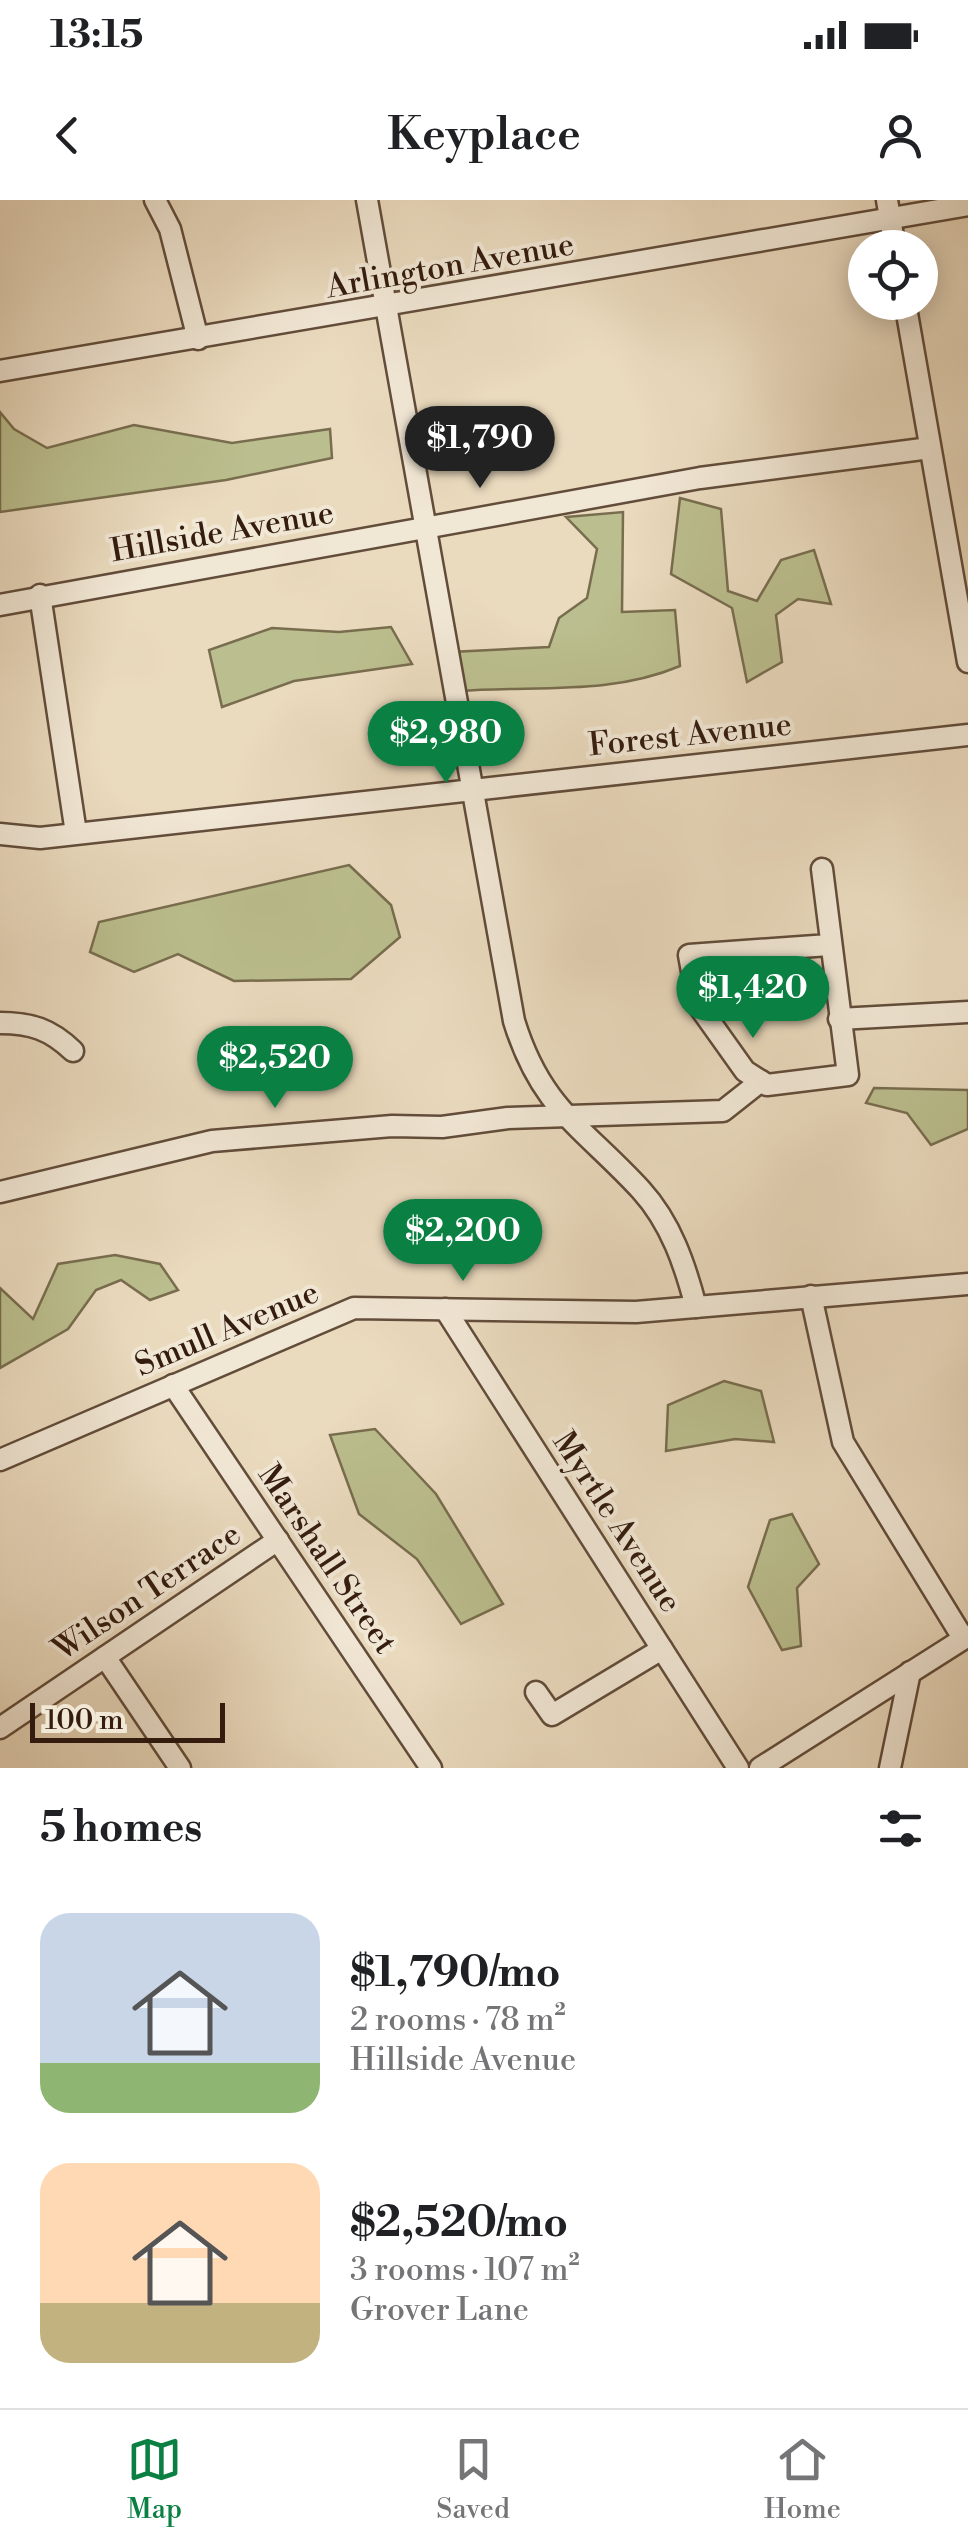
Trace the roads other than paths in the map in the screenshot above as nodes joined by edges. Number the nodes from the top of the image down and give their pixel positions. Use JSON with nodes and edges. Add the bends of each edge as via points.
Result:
{"nodes":[{"id":1,"x":155,"y":200,"type":"edge"},
{"id":2,"x":367,"y":200,"type":"edge"},
{"id":3,"x":968,"y":205,"type":"edge"},
{"id":4,"x":889,"y":209,"type":"edge"},
{"id":5,"x":387,"y":308,"type":"junction"},
{"id":6,"x":908,"y":320,"type":"edge"},
{"id":7,"x":198,"y":339,"type":"junction"},
{"id":8,"x":0,"y":372,"type":"edge"},
{"id":9,"x":930,"y":448,"type":"junction"},
{"id":10,"x":426,"y":526,"type":"junction"},
{"id":11,"x":40,"y":596,"type":"junction"},
{"id":12,"x":0,"y":605,"type":"edge"},
{"id":13,"x":968,"y":662,"type":"edge"},
{"id":14,"x":968,"y":735,"type":"edge"},
{"id":15,"x":471,"y":788,"type":"junction"},
{"id":16,"x":76,"y":833,"type":"junction"},
{"id":17,"x":0,"y":834,"type":"edge"},
{"id":18,"x":822,"y":869,"type":"dead end"},
{"id":19,"x":828,"y":945,"type":"junction"},
{"id":20,"x":968,"y":1012,"type":"edge"},
{"id":21,"x":840,"y":1018,"type":"junction"},
{"id":22,"x":0,"y":1023,"type":"edge"},
{"id":23,"x":73,"y":1050,"type":"dead end"},
{"id":24,"x":761,"y":1081,"type":"junction"},
{"id":25,"x":563,"y":1116,"type":"junction"},
{"id":26,"x":0,"y":1192,"type":"edge"},
{"id":27,"x":968,"y":1284,"type":"edge"},
{"id":28,"x":811,"y":1296,"type":"junction"},
{"id":29,"x":696,"y":1307,"type":"junction"},
{"id":30,"x":445,"y":1309,"type":"junction"},
{"id":31,"x":172,"y":1384,"type":"junction"},
{"id":32,"x":0,"y":1460,"type":"edge"},
{"id":33,"x":278,"y":1540,"type":"junction"},
{"id":34,"x":966,"y":1637,"type":"edge"},
{"id":35,"x":662,"y":1649,"type":"junction"},
{"id":36,"x":105,"y":1657,"type":"junction"},
{"id":37,"x":910,"y":1672,"type":"junction"},
{"id":38,"x":536,"y":1692,"type":"dead end"},
{"id":39,"x":0,"y":1728,"type":"edge"},
{"id":40,"x":180,"y":1768,"type":"edge"},
{"id":41,"x":431,"y":1768,"type":"edge"},
{"id":42,"x":738,"y":1768,"type":"edge"},
{"id":43,"x":760,"y":1768,"type":"edge"},
{"id":44,"x":890,"y":1768,"type":"edge"}],
"edges":[{"from":1,"to":7,"type":"street","via":[[170,230]]},
{"from":2,"to":5,"type":"street"},
{"from":3,"to":4,"type":"street","name":"Arlington Avenue"},
{"from":4,"to":5,"type":"street","name":"Arlington Avenue"},
{"from":5,"to":7,"type":"street","name":"Arlington Avenue"},
{"from":5,"to":10,"type":"street"},
{"from":6,"to":9,"type":"street"},
{"from":7,"to":8,"type":"street","name":"Arlington Avenue"},
{"from":9,"to":10,"type":"street","name":"Hillside Avenue","via":[[700,478]]},
{"from":9,"to":13,"type":"street"},
{"from":10,"to":11,"type":"street","name":"Hillside Avenue"},
{"from":10,"to":15,"type":"street"},
{"from":11,"to":12,"type":"street","name":"Hillside Avenue"},
{"from":11,"to":16,"type":"street"},
{"from":14,"to":15,"type":"street","name":"Forest Avenue"},
{"from":15,"to":16,"type":"street","name":"Forest Avenue"},
{"from":15,"to":25,"type":"street","via":[[514,1021],[528,1061]]},
{"from":16,"to":17,"type":"street","name":"Forest Avenue"},
{"from":18,"to":19,"type":"street"},
{"from":19,"to":21,"type":"street"},
{"from":19,"to":24,"type":"street","via":[[690,956],[698,1004],[745,1071]]},
{"from":20,"to":21,"type":"street"},
{"from":21,"to":24,"type":"street","via":[[848,1075]]},
{"from":22,"to":23,"type":"street","via":[[54,1033]]},
{"from":24,"to":25,"type":"street","via":[[722,1111]]},
{"from":25,"to":26,"type":"street","via":[[212,1142]]},
{"from":25,"to":29,"type":"street","via":[[643,1192],[671,1233]]},
{"from":27,"to":28,"type":"street","name":"Smull Avenue"},
{"from":28,"to":29,"type":"street","name":"Smull Avenue"},
{"from":28,"to":34,"type":"street","via":[[843,1442]]},
{"from":29,"to":30,"type":"street","name":"Smull Avenue"},
{"from":30,"to":31,"type":"street","name":"Smull Avenue","via":[[354,1308]]},
{"from":30,"to":35,"type":"street","name":"Myrtle Avenue"},
{"from":31,"to":32,"type":"street","name":"Smull Avenue"},
{"from":31,"to":33,"type":"street","name":"Marshall Street"},
{"from":33,"to":36,"type":"street","name":"Wilson Terrace"},
{"from":33,"to":41,"type":"street","name":"Marshall Street"},
{"from":34,"to":37,"type":"street"},
{"from":35,"to":38,"type":"street","via":[[552,1715]]},
{"from":35,"to":42,"type":"street","name":"Myrtle Avenue"},
{"from":36,"to":39,"type":"street","name":"Wilson Terrace"},
{"from":36,"to":40,"type":"street"},
{"from":37,"to":43,"type":"street"},
{"from":37,"to":44,"type":"street"}]}
